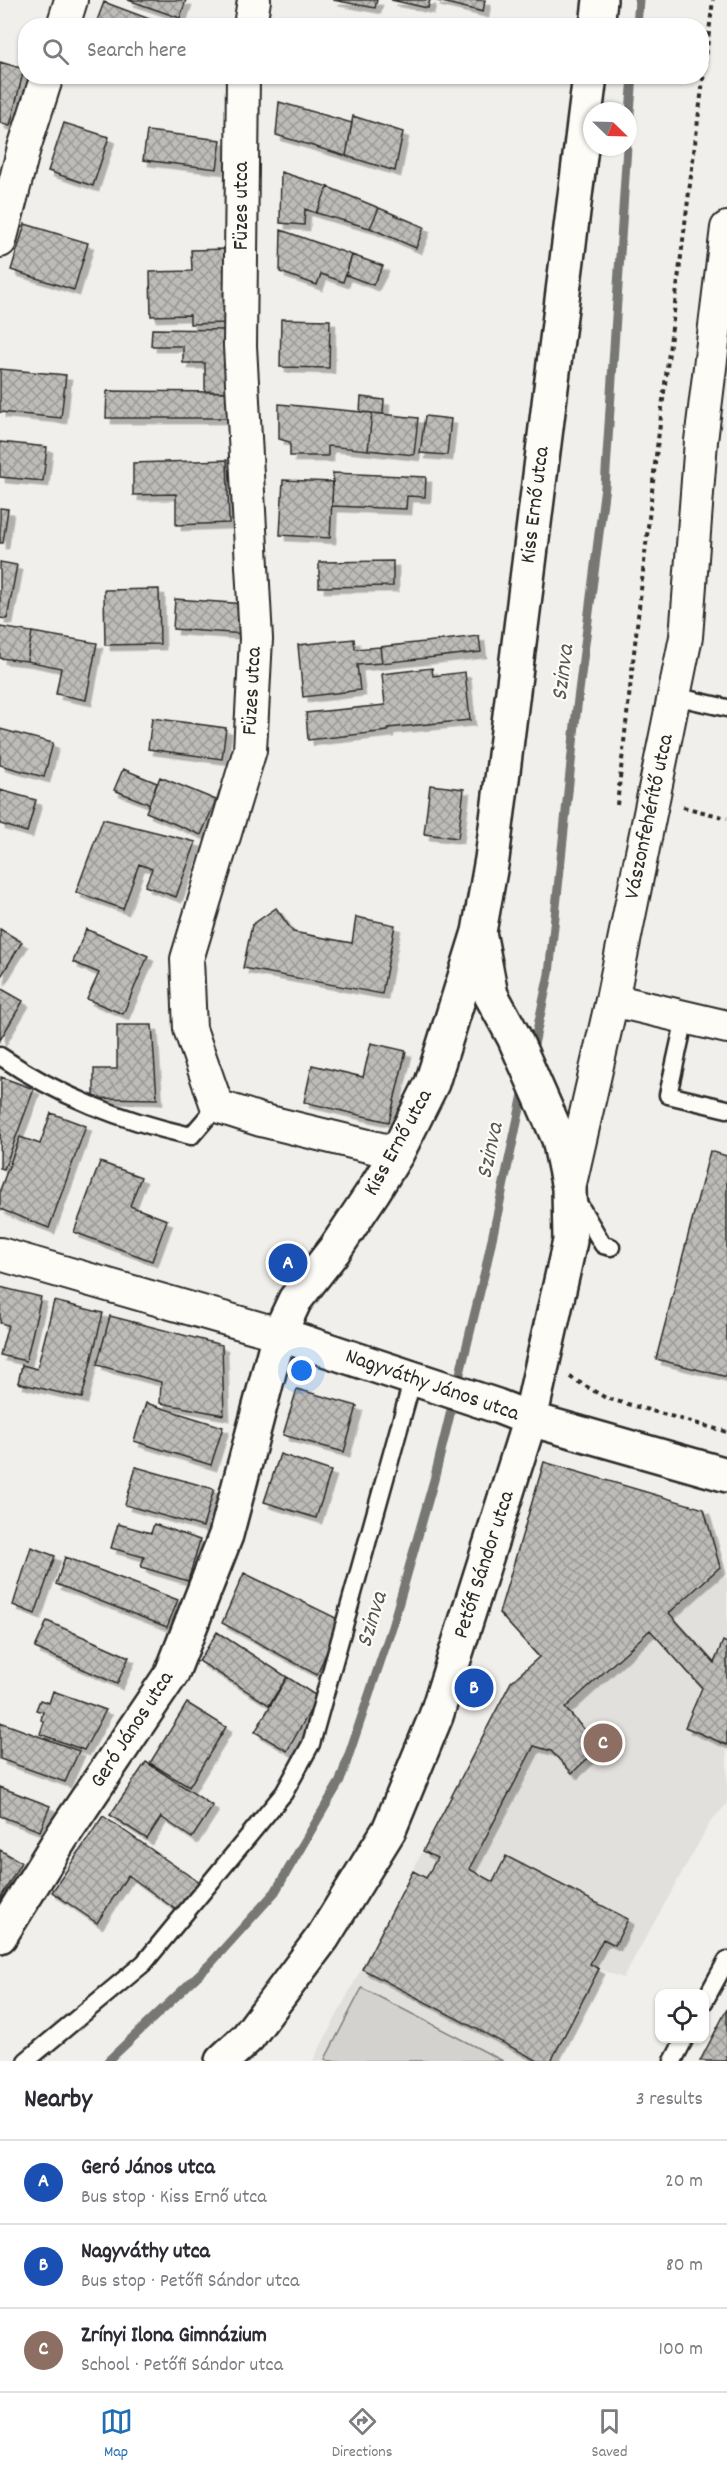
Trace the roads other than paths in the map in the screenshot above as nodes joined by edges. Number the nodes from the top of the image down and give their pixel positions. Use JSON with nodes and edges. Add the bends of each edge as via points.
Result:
{"nodes":[{"id":1,"x":71,"y":0,"type":"edge"},
{"id":2,"x":254,"y":0,"type":"edge"},
{"id":3,"x":600,"y":0,"type":"edge"},
{"id":4,"x":65,"y":18,"type":"edge"},
{"id":5,"x":251,"y":18,"type":"edge"},
{"id":6,"x":598,"y":18,"type":"edge"},
{"id":7,"x":44,"y":84,"type":"edge"},
{"id":8,"x":243,"y":84,"type":"edge"},
{"id":9,"x":589,"y":84,"type":"edge"},
{"id":10,"x":727,"y":228,"type":"edge"},
{"id":11,"x":0,"y":241,"type":"edge"},
{"id":12,"x":727,"y":412,"type":"edge"},
{"id":13,"x":701,"y":441,"type":"junction"},
{"id":14,"x":674,"y":696,"type":"junction"},
{"id":15,"x":727,"y":708,"type":"edge"},
{"id":16,"x":479,"y":932,"type":"junction"},
{"id":17,"x":612,"y":1000,"type":"junction"},
{"id":18,"x":685,"y":1018,"type":"junction"},
{"id":19,"x":727,"y":1027,"type":"edge"},
{"id":20,"x":0,"y":1056,"type":"edge"},
{"id":21,"x":217,"y":1106,"type":"junction"},
{"id":22,"x":727,"y":1109,"type":"edge"},
{"id":23,"x":559,"y":1139,"type":"joint"},
{"id":24,"x":397,"y":1153,"type":"junction"},
{"id":25,"x":569,"y":1188,"type":"junction"},
{"id":26,"x":611,"y":1246,"type":"dead end"},
{"id":27,"x":0,"y":1254,"type":"edge"},
{"id":28,"x":279,"y":1334,"type":"junction"},
{"id":29,"x":423,"y":1381,"type":"junction"},
{"id":30,"x":530,"y":1419,"type":"junction"},
{"id":31,"x":727,"y":1475,"type":"edge"},
{"id":32,"x":0,"y":1936,"type":"edge"},
{"id":33,"x":727,"y":1960,"type":"edge"},
{"id":34,"x":709,"y":1994,"type":"edge"},
{"id":35,"x":682,"y":2043,"type":"edge"},
{"id":36,"x":26,"y":2061,"type":"edge"},
{"id":37,"x":222,"y":2061,"type":"edge"},
{"id":38,"x":673,"y":2061,"type":"edge"}],
"edges":[{"from":1,"to":4,"type":"street"},
{"from":2,"to":5,"type":"street"},
{"from":3,"to":6,"type":"street"},
{"from":7,"to":11,"type":"street"},
{"from":8,"to":21,"type":"street","name":"Füzes utca","via":[[240,346],[256,639],[250,750],[187,959],[190,1029]]},
{"from":9,"to":16,"type":"street","name":"Kiss Ernő utca","via":[[492,860]]},
{"from":10,"to":13,"type":"street","name":"Vászonfehérítő utca"},
{"from":12,"to":13,"type":"street","name":"Vászonfehérítő utca","via":[[721,410]]},
{"from":13,"to":14,"type":"street","name":"Vászonfehérítő utca","via":[[686,637]]},
{"from":14,"to":15,"type":"lane"},
{"from":14,"to":17,"type":"street","name":"Vászonfehérítő utca"},
{"from":16,"to":23,"type":"street","name":"Kiss Ernő utca","via":[[492,995]]},
{"from":16,"to":24,"type":"street","name":"Kiss Ernő utca","via":[[432,1083]]},
{"from":17,"to":18,"type":"street"},
{"from":17,"to":25,"type":"street","name":"Vászonfehérítő utca"},
{"from":18,"to":19,"type":"street"},
{"from":18,"to":22,"type":"lane","via":[[668,1095]]},
{"from":20,"to":21,"type":"lane","via":[[89,1106],[149,1127],[191,1136]]},
{"from":21,"to":24,"type":"street"},
{"from":23,"to":25,"type":"street","name":"Petőfi Sándor utca"},
{"from":24,"to":28,"type":"street","name":"Kiss Ernő utca","via":[[335,1249],[295,1300]]},
{"from":25,"to":26,"type":"lane","via":[[603,1245]]},
{"from":25,"to":30,"type":"street","name":"Petőfi Sándor utca","via":[[570,1241]]},
{"from":27,"to":28,"type":"street","name":"Nagyváthy János utca"},
{"from":28,"to":29,"type":"street","name":"Nagyváthy János utca"},
{"from":28,"to":32,"type":"street","name":"Geró János utca","via":[[226,1535],[172,1673]]},
{"from":29,"to":30,"type":"street","name":"Nagyváthy János utca"},
{"from":29,"to":36,"type":"lane","via":[[311,1744],[284,1793],[144,1963]]},
{"from":30,"to":31,"type":"street","name":"Nagyváthy János utca"},
{"from":30,"to":37,"type":"street","name":"Petőfi Sándor utca","via":[[436,1716],[389,1830],[323,1936],[248,2037]]},
{"from":33,"to":34,"type":"lane"},
{"from":35,"to":38,"type":"lane"}]}
